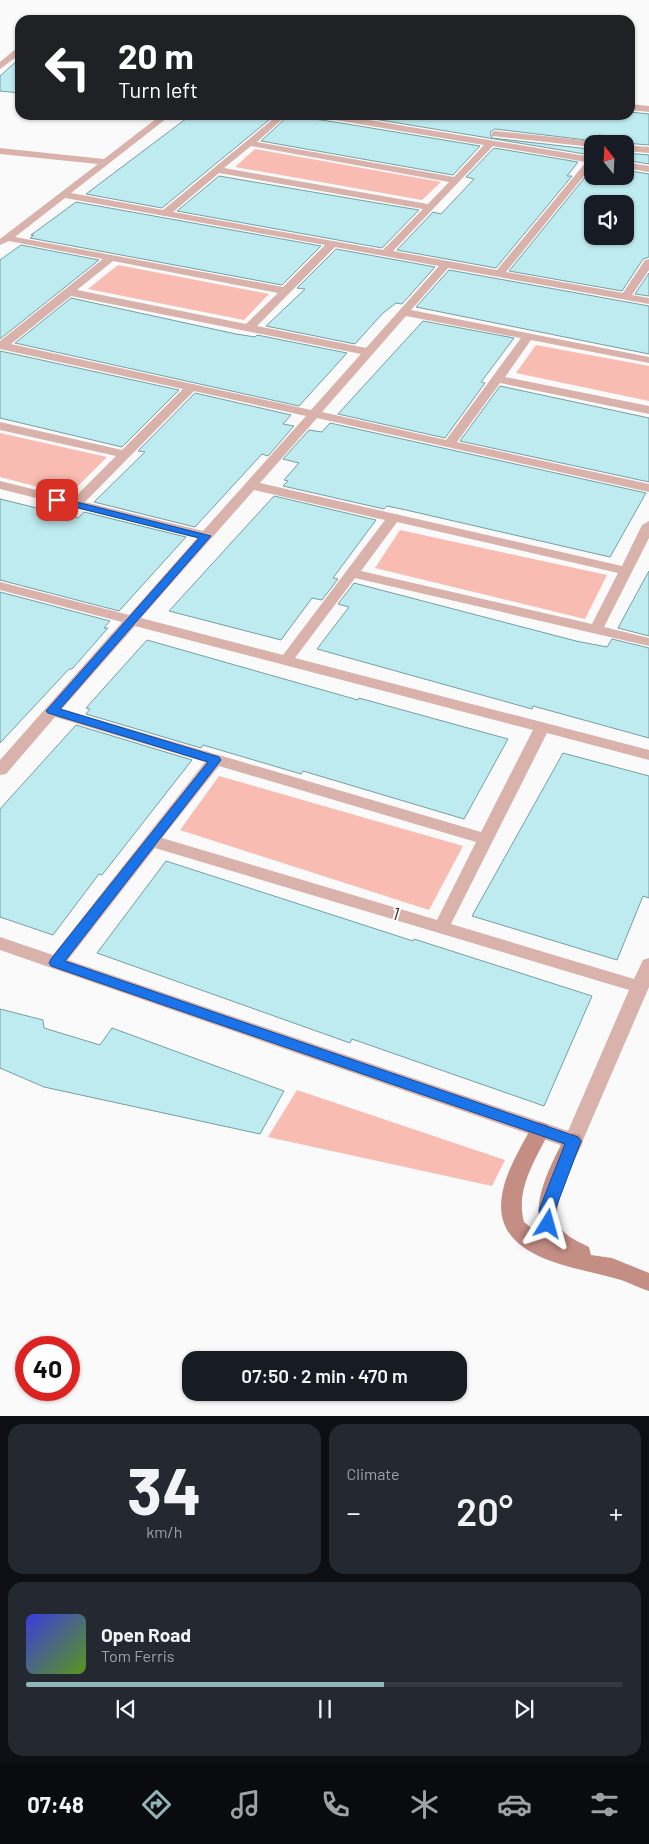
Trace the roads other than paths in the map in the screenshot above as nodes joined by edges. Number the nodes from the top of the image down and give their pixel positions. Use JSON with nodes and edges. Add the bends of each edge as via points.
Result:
{"nodes":[{"id":1,"x":15,"y":54,"type":"edge"},
{"id":2,"x":0,"y":66,"type":"edge"},
{"id":3,"x":635,"y":108,"type":"edge"},
{"id":4,"x":649,"y":109,"type":"edge"},
{"id":5,"x":161,"y":120,"type":"edge"},
{"id":6,"x":277,"y":120,"type":"edge"},
{"id":7,"x":354,"y":120,"type":"edge"},
{"id":8,"x":378,"y":124,"type":"junction"},
{"id":9,"x":491,"y":143,"type":"junction"},
{"id":10,"x":584,"y":143,"type":"edge"},
{"id":11,"x":249,"y":144,"type":"junction"},
{"id":12,"x":634,"y":149,"type":"edge"},
{"id":13,"x":649,"y":150,"type":"edge"},
{"id":14,"x":0,"y":151,"type":"edge"},
{"id":15,"x":584,"y":159,"type":"edge"},
{"id":16,"x":107,"y":162,"type":"junction"},
{"id":17,"x":634,"y":166,"type":"edge"},
{"id":18,"x":649,"y":169,"type":"edge"},
{"id":19,"x":217,"y":170,"type":"junction"},
{"id":20,"x":584,"y":170,"type":"edge"},
{"id":21,"x":456,"y":180,"type":"junction"},
{"id":22,"x":65,"y":195,"type":"junction"},
{"id":23,"x":430,"y":207,"type":"junction"},
{"id":24,"x":165,"y":213,"type":"junction"},
{"id":25,"x":3,"y":240,"type":"edge"},
{"id":26,"x":333,"y":243,"type":"junction"},
{"id":27,"x":386,"y":253,"type":"junction"},
{"id":28,"x":111,"y":258,"type":"junction"},
{"id":29,"x":649,"y":262,"type":"edge"},
{"id":30,"x":446,"y":264,"type":"junction"},
{"id":31,"x":498,"y":274,"type":"junction"},
{"id":32,"x":286,"y":291,"type":"junction"},
{"id":33,"x":69,"y":292,"type":"junction"},
{"id":34,"x":626,"y":296,"type":"junction"},
{"id":35,"x":649,"y":301,"type":"edge"},
{"id":36,"x":403,"y":312,"type":"junction"},
{"id":37,"x":249,"y":328,"type":"junction"},
{"id":38,"x":529,"y":336,"type":"junction"},
{"id":39,"x":1,"y":346,"type":"edge"},
{"id":40,"x":368,"y":352,"type":"junction"},
{"id":41,"x":649,"y":360,"type":"edge"},
{"id":42,"x":498,"y":378,"type":"junction"},
{"id":43,"x":191,"y":388,"type":"junction"},
{"id":44,"x":649,"y":410,"type":"edge"},
{"id":45,"x":312,"y":416,"type":"junction"},
{"id":46,"x":0,"y":426,"type":"edge"},
{"id":47,"x":448,"y":445,"type":"junction"},
{"id":48,"x":126,"y":455,"type":"junction"},
{"id":49,"x":250,"y":485,"type":"junction"},
{"id":50,"x":0,"y":486,"type":"edge"},
{"id":51,"x":649,"y":488,"type":"edge"},
{"id":52,"x":76,"y":504,"type":"junction"},
{"id":53,"x":394,"y":518,"type":"junction"},
{"id":54,"x":649,"y":525,"type":"edge"},
{"id":55,"x":206,"y":536,"type":"junction"},
{"id":56,"x":626,"y":571,"type":"junction"},
{"id":57,"x":352,"y":573,"type":"junction"},
{"id":58,"x":0,"y":586,"type":"edge"},
{"id":59,"x":132,"y":620,"type":"junction"},
{"id":60,"x":596,"y":630,"type":"junction"},
{"id":61,"x":649,"y":642,"type":"edge"},
{"id":62,"x":286,"y":661,"type":"junction"},
{"id":63,"x":52,"y":711,"type":"junction"},
{"id":64,"x":542,"y":727,"type":"junction"},
{"id":65,"x":649,"y":755,"type":"edge"},
{"id":66,"x":215,"y":760,"type":"junction"},
{"id":67,"x":0,"y":770,"type":"edge"},
{"id":68,"x":485,"y":839,"type":"junction"},
{"id":69,"x":152,"y":841,"type":"junction"},
{"id":70,"x":440,"y":928,"type":"junction"},
{"id":71,"x":0,"y":944,"type":"edge"},
{"id":72,"x":56,"y":963,"type":"junction"},
{"id":73,"x":649,"y":965,"type":"edge"},
{"id":74,"x":640,"y":987,"type":"junction"},
{"id":75,"x":540,"y":1130,"type":"junction"},
{"id":76,"x":573,"y":1141,"type":"junction"},
{"id":77,"x":621,"y":1271,"type":"junction"},
{"id":78,"x":649,"y":1282,"type":"edge"}],
"edges":[{"from":1,"to":2,"type":"street"},
{"from":3,"to":4,"type":"street"},
{"from":5,"to":16,"type":"street"},
{"from":6,"to":11,"type":"street"},
{"from":7,"to":8,"type":"street"},
{"from":8,"to":9,"type":"street"},
{"from":8,"to":10,"type":"street"},
{"from":9,"to":15,"type":"street"},
{"from":9,"to":21,"type":"street"},
{"from":11,"to":19,"type":"street"},
{"from":11,"to":21,"type":"street"},
{"from":12,"to":13,"type":"street"},
{"from":14,"to":16,"type":"street"},
{"from":16,"to":22,"type":"street"},
{"from":17,"to":18,"type":"street"},
{"from":19,"to":23,"type":"street"},
{"from":19,"to":24,"type":"street"},
{"from":20,"to":31,"type":"street"},
{"from":21,"to":23,"type":"street"},
{"from":22,"to":24,"type":"street"},
{"from":22,"to":25,"type":"street"},
{"from":23,"to":27,"type":"street"},
{"from":24,"to":26,"type":"street"},
{"from":25,"to":28,"type":"street"},
{"from":26,"to":27,"type":"street"},
{"from":26,"to":32,"type":"street"},
{"from":27,"to":30,"type":"street"},
{"from":28,"to":32,"type":"street"},
{"from":28,"to":33,"type":"street"},
{"from":29,"to":34,"type":"street"},
{"from":30,"to":31,"type":"street"},
{"from":30,"to":36,"type":"street"},
{"from":31,"to":34,"type":"street"},
{"from":32,"to":37,"type":"street"},
{"from":33,"to":37,"type":"street"},
{"from":33,"to":39,"type":"street"},
{"from":34,"to":35,"type":"street"},
{"from":36,"to":38,"type":"street"},
{"from":36,"to":40,"type":"street"},
{"from":37,"to":40,"type":"street"},
{"from":38,"to":41,"type":"street"},
{"from":38,"to":42,"type":"street"},
{"from":39,"to":43,"type":"street"},
{"from":40,"to":45,"type":"street"},
{"from":42,"to":44,"type":"street"},
{"from":42,"to":47,"type":"street"},
{"from":43,"to":45,"type":"street"},
{"from":43,"to":48,"type":"street"},
{"from":45,"to":47,"type":"street"},
{"from":45,"to":49,"type":"street"},
{"from":46,"to":48,"type":"street"},
{"from":47,"to":51,"type":"street"},
{"from":48,"to":52,"type":"street"},
{"from":49,"to":53,"type":"street"},
{"from":49,"to":55,"type":"street"},
{"from":50,"to":52,"type":"street"},
{"from":52,"to":55,"type":"street"},
{"from":53,"to":56,"type":"street"},
{"from":53,"to":57,"type":"street"},
{"from":54,"to":56,"type":"street"},
{"from":55,"to":59,"type":"street"},
{"from":56,"to":60,"type":"street"},
{"from":57,"to":60,"type":"street"},
{"from":57,"to":62,"type":"street"},
{"from":58,"to":59,"type":"street"},
{"from":59,"to":62,"type":"street"},
{"from":59,"to":63,"type":"street"},
{"from":60,"to":61,"type":"street"},
{"from":62,"to":64,"type":"street"},
{"from":63,"to":66,"type":"street"},
{"from":63,"to":67,"type":"street"},
{"from":64,"to":65,"type":"street"},
{"from":64,"to":68,"type":"street"},
{"from":66,"to":68,"type":"street"},
{"from":66,"to":69,"type":"street"},
{"from":68,"to":70,"type":"street"},
{"from":69,"to":70,"type":"street","name":"1"},
{"from":69,"to":72,"type":"street"},
{"from":70,"to":74,"type":"street","name":"1"},
{"from":71,"to":72,"type":"street"},
{"from":72,"to":75,"type":"street"},
{"from":73,"to":74,"type":"street"},
{"from":74,"to":76,"type":"street"},
{"from":75,"to":76,"type":"street"},
{"from":75,"to":77,"type":"street","via":[[513,1191],[515,1227],[536,1245],[572,1259]]},
{"from":76,"to":77,"type":"street","via":[[547,1210],[548,1224],[566,1246]]},
{"from":77,"to":78,"type":"street"}]}
